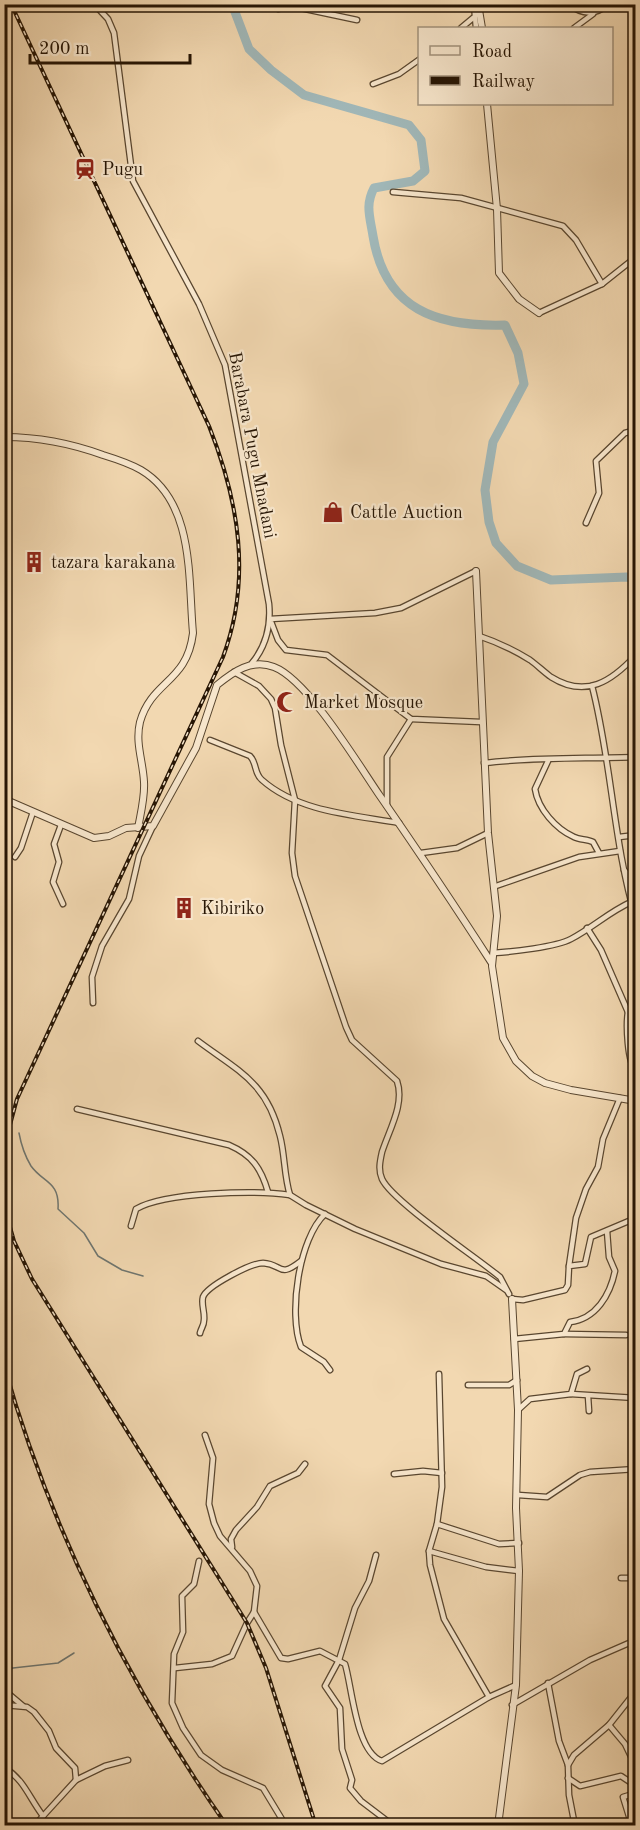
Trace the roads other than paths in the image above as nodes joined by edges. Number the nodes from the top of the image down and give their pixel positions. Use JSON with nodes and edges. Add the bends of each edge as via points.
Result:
{"nodes":[{"id":1,"x":94,"y":4,"type":"edge"},
{"id":2,"x":263,"y":4,"type":"edge"},
{"id":3,"x":491,"y":4,"type":"edge"},
{"id":4,"x":568,"y":4,"type":"edge"},
{"id":5,"x":609,"y":4,"type":"edge"},
{"id":6,"x":476,"y":6,"type":"edge"},
{"id":7,"x":593,"y":14,"type":"junction"},
{"id":8,"x":474,"y":18,"type":"junction"},
{"id":9,"x":357,"y":20,"type":"dead end"},
{"id":10,"x":462,"y":27,"type":"edge"},
{"id":11,"x":476,"y":27,"type":"edge"},
{"id":12,"x":482,"y":27,"type":"edge"},
{"id":13,"x":575,"y":27,"type":"edge"},
{"id":14,"x":418,"y":61,"type":"edge"},
{"id":15,"x":373,"y":84,"type":"dead end"},
{"id":16,"x":487,"y":105,"type":"edge"},
{"id":17,"x":393,"y":192,"type":"dead end"},
{"id":18,"x":497,"y":209,"type":"junction"},
{"id":19,"x":636,"y":257,"type":"edge"},
{"id":20,"x":602,"y":284,"type":"junction"},
{"id":21,"x":539,"y":313,"type":"joint"},
{"id":22,"x":636,"y":430,"type":"edge"},
{"id":23,"x":4,"y":436,"type":"edge"},
{"id":24,"x":586,"y":523,"type":"dead end"},
{"id":25,"x":476,"y":571,"type":"joint"},
{"id":26,"x":270,"y":619,"type":"junction"},
{"id":27,"x":479,"y":636,"type":"junction"},
{"id":28,"x":636,"y":655,"type":"edge"},
{"id":29,"x":252,"y":663,"type":"junction"},
{"id":30,"x":234,"y":672,"type":"junction"},
{"id":31,"x":592,"y":686,"type":"junction"},
{"id":32,"x":411,"y":719,"type":"junction"},
{"id":33,"x":481,"y":722,"type":"junction"},
{"id":34,"x":210,"y":740,"type":"dead end"},
{"id":35,"x":636,"y":757,"type":"edge"},
{"id":36,"x":606,"y":758,"type":"junction"},
{"id":37,"x":548,"y":761,"type":"junction"},
{"id":38,"x":484,"y":763,"type":"junction"},
{"id":39,"x":4,"y":799,"type":"edge"},
{"id":40,"x":295,"y":800,"type":"junction"},
{"id":41,"x":387,"y":806,"type":"junction"},
{"id":42,"x":33,"y":812,"type":"junction"},
{"id":43,"x":399,"y":823,"type":"junction"},
{"id":44,"x":62,"y":825,"type":"junction"},
{"id":45,"x":153,"y":826,"type":"junction"},
{"id":46,"x":138,"y":828,"type":"junction"},
{"id":47,"x":488,"y":833,"type":"junction"},
{"id":48,"x":636,"y":835,"type":"edge"},
{"id":49,"x":619,"y":837,"type":"junction"},
{"id":50,"x":620,"y":850,"type":"junction"},
{"id":51,"x":421,"y":853,"type":"junction"},
{"id":52,"x":599,"y":853,"type":"junction"},
{"id":53,"x":15,"y":857,"type":"dead end"},
{"id":54,"x":622,"y":866,"type":"junction"},
{"id":55,"x":636,"y":884,"type":"edge"},
{"id":56,"x":496,"y":886,"type":"junction"},
{"id":57,"x":631,"y":902,"type":"junction"},
{"id":58,"x":63,"y":904,"type":"dead end"},
{"id":59,"x":636,"y":919,"type":"edge"},
{"id":60,"x":587,"y":928,"type":"junction"},
{"id":61,"x":493,"y":953,"type":"junction"},
{"id":62,"x":491,"y":962,"type":"junction"},
{"id":63,"x":636,"y":999,"type":"edge"},
{"id":64,"x":93,"y":1003,"type":"dead end"},
{"id":65,"x":628,"y":1012,"type":"junction"},
{"id":66,"x":198,"y":1041,"type":"dead end"},
{"id":67,"x":636,"y":1071,"type":"edge"},
{"id":68,"x":620,"y":1098,"type":"junction"},
{"id":69,"x":636,"y":1101,"type":"edge"},
{"id":70,"x":77,"y":1109,"type":"dead end"},
{"id":71,"x":268,"y":1192,"type":"junction"},
{"id":72,"x":290,"y":1195,"type":"junction"},
{"id":73,"x":325,"y":1214,"type":"junction"},
{"id":74,"x":636,"y":1218,"type":"edge"},
{"id":75,"x":131,"y":1226,"type":"dead end"},
{"id":76,"x":607,"y":1231,"type":"junction"},
{"id":77,"x":303,"y":1259,"type":"junction"},
{"id":78,"x":569,"y":1266,"type":"junction"},
{"id":79,"x":511,"y":1296,"type":"junction"},
{"id":80,"x":200,"y":1333,"type":"dead end"},
{"id":81,"x":564,"y":1334,"type":"junction"},
{"id":82,"x":626,"y":1335,"type":"dead end"},
{"id":83,"x":514,"y":1339,"type":"junction"},
{"id":84,"x":587,"y":1369,"type":"dead end"},
{"id":85,"x":330,"y":1370,"type":"dead end"},
{"id":86,"x":439,"y":1374,"type":"dead end"},
{"id":87,"x":517,"y":1379,"type":"junction"},
{"id":88,"x":468,"y":1385,"type":"dead end"},
{"id":89,"x":571,"y":1394,"type":"junction"},
{"id":90,"x":588,"y":1396,"type":"junction"},
{"id":91,"x":636,"y":1398,"type":"edge"},
{"id":92,"x":518,"y":1410,"type":"junction"},
{"id":93,"x":589,"y":1411,"type":"dead end"},
{"id":94,"x":205,"y":1435,"type":"dead end"},
{"id":95,"x":305,"y":1464,"type":"dead end"},
{"id":96,"x":636,"y":1469,"type":"edge"},
{"id":97,"x":442,"y":1473,"type":"junction"},
{"id":98,"x":394,"y":1474,"type":"dead end"},
{"id":99,"x":518,"y":1495,"type":"junction"},
{"id":100,"x":437,"y":1524,"type":"junction"},
{"id":101,"x":519,"y":1543,"type":"junction"},
{"id":102,"x":232,"y":1547,"type":"junction"},
{"id":103,"x":429,"y":1551,"type":"junction"},
{"id":104,"x":376,"y":1555,"type":"dead end"},
{"id":105,"x":199,"y":1561,"type":"dead end"},
{"id":106,"x":519,"y":1571,"type":"junction"},
{"id":107,"x":621,"y":1578,"type":"dead end"},
{"id":108,"x":636,"y":1578,"type":"edge"},
{"id":109,"x":255,"y":1612,"type":"junction"},
{"id":110,"x":636,"y":1640,"type":"edge"},
{"id":111,"x":339,"y":1660,"type":"junction"},
{"id":112,"x":175,"y":1668,"type":"junction"},
{"id":113,"x":548,"y":1683,"type":"junction"},
{"id":114,"x":516,"y":1685,"type":"junction"},
{"id":115,"x":4,"y":1690,"type":"edge"},
{"id":116,"x":636,"y":1691,"type":"edge"},
{"id":117,"x":489,"y":1697,"type":"junction"},
{"id":118,"x":4,"y":1705,"type":"edge"},
{"id":119,"x":23,"y":1706,"type":"junction"},
{"id":120,"x":512,"y":1706,"type":"junction"},
{"id":121,"x":609,"y":1725,"type":"junction"},
{"id":122,"x":128,"y":1760,"type":"dead end"},
{"id":123,"x":568,"y":1765,"type":"junction"},
{"id":124,"x":4,"y":1767,"type":"edge"},
{"id":125,"x":636,"y":1767,"type":"edge"},
{"id":126,"x":568,"y":1778,"type":"junction"},
{"id":127,"x":76,"y":1780,"type":"junction"},
{"id":128,"x":635,"y":1786,"type":"edge"},
{"id":129,"x":43,"y":1816,"type":"junction"},
{"id":130,"x":386,"y":1820,"type":"dead end"},
{"id":131,"x":34,"y":1826,"type":"edge"},
{"id":132,"x":286,"y":1826,"type":"edge"},
{"id":133,"x":498,"y":1826,"type":"edge"},
{"id":134,"x":575,"y":1826,"type":"edge"},
{"id":135,"x":632,"y":1826,"type":"edge"}],
"edges":[{"from":1,"to":26,"type":"street","name":"Barabara Pugu Mnadani","via":[[108,19],[114,33],[134,181],[200,304],[225,365],[265,571]]},
{"from":2,"to":9,"type":"street"},
{"from":3,"to":6,"type":"street"},
{"from":4,"to":7,"type":"street"},
{"from":5,"to":7,"type":"street"},
{"from":6,"to":8,"type":"street"},
{"from":6,"to":12,"type":"street"},
{"from":7,"to":13,"type":"street"},
{"from":8,"to":10,"type":"street"},
{"from":8,"to":11,"type":"street"},
{"from":14,"to":15,"type":"street"},
{"from":16,"to":18,"type":"street"},
{"from":17,"to":18,"type":"street","via":[[444,195]]},
{"from":18,"to":20,"type":"street","via":[[563,226]]},
{"from":18,"to":21,"type":"street","via":[[499,273],[519,299]]},
{"from":19,"to":20,"type":"street"},
{"from":20,"to":21,"type":"street"},
{"from":22,"to":24,"type":"street","via":[[625,433],[596,461],[599,493]]},
{"from":23,"to":46,"type":"street","via":[[79,446],[143,470],[167,492],[182,528],[194,633],[189,657],[151,698],[141,721],[137,740],[144,798]]},
{"from":25,"to":26,"type":"street","via":[[402,608]]},
{"from":25,"to":27,"type":"street"},
{"from":26,"to":29,"type":"street","name":"Barabara Pugu Mnadani","via":[[266,639]]},
{"from":26,"to":32,"type":"street","via":[[286,650],[327,655]]},
{"from":27,"to":31,"type":"street","via":[[519,653],[558,681]]},
{"from":27,"to":33,"type":"street"},
{"from":28,"to":31,"type":"street","via":[[609,680]]},
{"from":29,"to":30,"type":"street"},
{"from":29,"to":41,"type":"street","via":[[284,672],[309,697]]},
{"from":30,"to":40,"type":"street","via":[[271,699]]},
{"from":30,"to":45,"type":"street","via":[[217,685],[199,742]]},
{"from":31,"to":36,"type":"street"},
{"from":32,"to":33,"type":"street"},
{"from":32,"to":41,"type":"street","via":[[387,757]]},
{"from":33,"to":38,"type":"street"},
{"from":34,"to":40,"type":"street","via":[[250,756],[259,778]]},
{"from":35,"to":36,"type":"street"},
{"from":36,"to":37,"type":"street"},
{"from":36,"to":49,"type":"street"},
{"from":37,"to":38,"type":"street"},
{"from":37,"to":52,"type":"street","via":[[535,789],[542,807],[570,835],[593,842]]},
{"from":38,"to":47,"type":"street"},
{"from":39,"to":42,"type":"street"},
{"from":40,"to":43,"type":"street","via":[[334,812]]},
{"from":40,"to":79,"type":"street","via":[[295,876],[346,1027],[352,1040],[397,1081],[400,1090],[379,1162],[381,1177],[399,1198],[500,1277]]},
{"from":41,"to":43,"type":"street"},
{"from":42,"to":44,"type":"street"},
{"from":42,"to":53,"type":"street"},
{"from":43,"to":51,"type":"street"},
{"from":44,"to":46,"type":"street","via":[[94,838]]},
{"from":44,"to":58,"type":"street","via":[[54,844],[59,858],[53,882]]},
{"from":45,"to":46,"type":"street"},
{"from":45,"to":64,"type":"street","via":[[139,856],[129,899],[102,946],[92,976]]},
{"from":47,"to":51,"type":"street","via":[[457,848]]},
{"from":47,"to":56,"type":"street"},
{"from":48,"to":49,"type":"street"},
{"from":49,"to":50,"type":"street"},
{"from":50,"to":52,"type":"street"},
{"from":50,"to":54,"type":"street"},
{"from":51,"to":62,"type":"street"},
{"from":52,"to":56,"type":"street"},
{"from":54,"to":55,"type":"street"},
{"from":54,"to":57,"type":"street"},
{"from":56,"to":61,"type":"street"},
{"from":57,"to":59,"type":"street"},
{"from":57,"to":60,"type":"street"},
{"from":60,"to":61,"type":"street","via":[[562,942]]},
{"from":60,"to":65,"type":"street"},
{"from":61,"to":62,"type":"street"},
{"from":62,"to":68,"type":"street","via":[[503,1038],[521,1067],[556,1087]]},
{"from":63,"to":65,"type":"street"},
{"from":65,"to":67,"type":"street","via":[[628,1045],[631,1067]]},
{"from":66,"to":72,"type":"street","via":[[259,1088],[280,1136]]},
{"from":68,"to":69,"type":"street"},
{"from":68,"to":78,"type":"street","via":[[603,1138],[598,1167],[576,1218]]},
{"from":70,"to":71,"type":"street","via":[[229,1145],[257,1164]]},
{"from":71,"to":72,"type":"street"},
{"from":71,"to":75,"type":"street","via":[[153,1202],[136,1209]]},
{"from":72,"to":73,"type":"street"},
{"from":73,"to":77,"type":"street","via":[[312,1228]]},
{"from":73,"to":79,"type":"street","via":[[441,1264],[486,1276]]},
{"from":74,"to":76,"type":"street"},
{"from":76,"to":78,"type":"street","via":[[591,1237],[585,1264]]},
{"from":76,"to":81,"type":"street","via":[[609,1257],[615,1271],[606,1297],[582,1320],[570,1322]]},
{"from":77,"to":80,"type":"street","via":[[287,1270],[263,1263],[248,1266],[209,1289],[202,1300],[205,1323]]},
{"from":77,"to":85,"type":"street","via":[[298,1274],[299,1341],[306,1353],[324,1362]]},
{"from":78,"to":79,"type":"street","via":[[565,1290],[523,1300]]},
{"from":79,"to":83,"type":"street"},
{"from":81,"to":82,"type":"street"},
{"from":81,"to":83,"type":"street"},
{"from":83,"to":87,"type":"street"},
{"from":84,"to":89,"type":"street","via":[[577,1374]]},
{"from":86,"to":97,"type":"street"},
{"from":87,"to":88,"type":"street","via":[[509,1385]]},
{"from":87,"to":92,"type":"street"},
{"from":89,"to":90,"type":"street"},
{"from":89,"to":92,"type":"street","via":[[530,1399]]},
{"from":90,"to":91,"type":"street"},
{"from":90,"to":93,"type":"street"},
{"from":92,"to":99,"type":"street"},
{"from":94,"to":102,"type":"street","via":[[213,1458],[208,1491],[210,1512],[220,1536]]},
{"from":95,"to":102,"type":"street","via":[[298,1473],[270,1486],[236,1530]]},
{"from":96,"to":99,"type":"street","via":[[580,1475],[547,1497]]},
{"from":97,"to":98,"type":"street"},
{"from":97,"to":100,"type":"street"},
{"from":99,"to":101,"type":"street"},
{"from":100,"to":101,"type":"street","via":[[499,1544]]},
{"from":100,"to":103,"type":"street"},
{"from":101,"to":106,"type":"street"},
{"from":102,"to":109,"type":"street","via":[[257,1586]]},
{"from":103,"to":106,"type":"street","via":[[486,1567]]},
{"from":103,"to":117,"type":"street","via":[[440,1608]]},
{"from":104,"to":111,"type":"street"},
{"from":105,"to":112,"type":"street","via":[[194,1584],[182,1596],[183,1632],[175,1650]]},
{"from":106,"to":114,"type":"street"},
{"from":107,"to":108,"type":"street"},
{"from":109,"to":111,"type":"street","via":[[281,1658],[316,1650]]},
{"from":109,"to":112,"type":"street","via":[[229,1658]]},
{"from":110,"to":113,"type":"street"},
{"from":111,"to":117,"type":"street","via":[[346,1667],[358,1723],[372,1754],[382,1761]]},
{"from":111,"to":130,"type":"street","via":[[325,1686],[340,1708],[342,1749],[352,1780],[350,1788]]},
{"from":112,"to":132,"type":"street","via":[[172,1703],[187,1737],[201,1755],[222,1770],[260,1785]]},
{"from":113,"to":120,"type":"street"},
{"from":113,"to":123,"type":"street","via":[[559,1741]]},
{"from":114,"to":117,"type":"street"},
{"from":114,"to":120,"type":"street"},
{"from":115,"to":119,"type":"street"},
{"from":116,"to":121,"type":"street"},
{"from":118,"to":119,"type":"street"},
{"from":119,"to":127,"type":"street","via":[[45,1725],[56,1748],[75,1768]]},
{"from":120,"to":133,"type":"street"},
{"from":121,"to":123,"type":"street"},
{"from":121,"to":125,"type":"street","via":[[625,1744]]},
{"from":122,"to":127,"type":"street"},
{"from":123,"to":126,"type":"street"},
{"from":124,"to":129,"type":"street","via":[[21,1779]]},
{"from":126,"to":128,"type":"street","via":[[580,1785],[621,1776]]},
{"from":126,"to":134,"type":"street"},
{"from":127,"to":129,"type":"street"},
{"from":128,"to":135,"type":"street","via":[[633,1794],[623,1797]]},
{"from":129,"to":131,"type":"street"}]}
